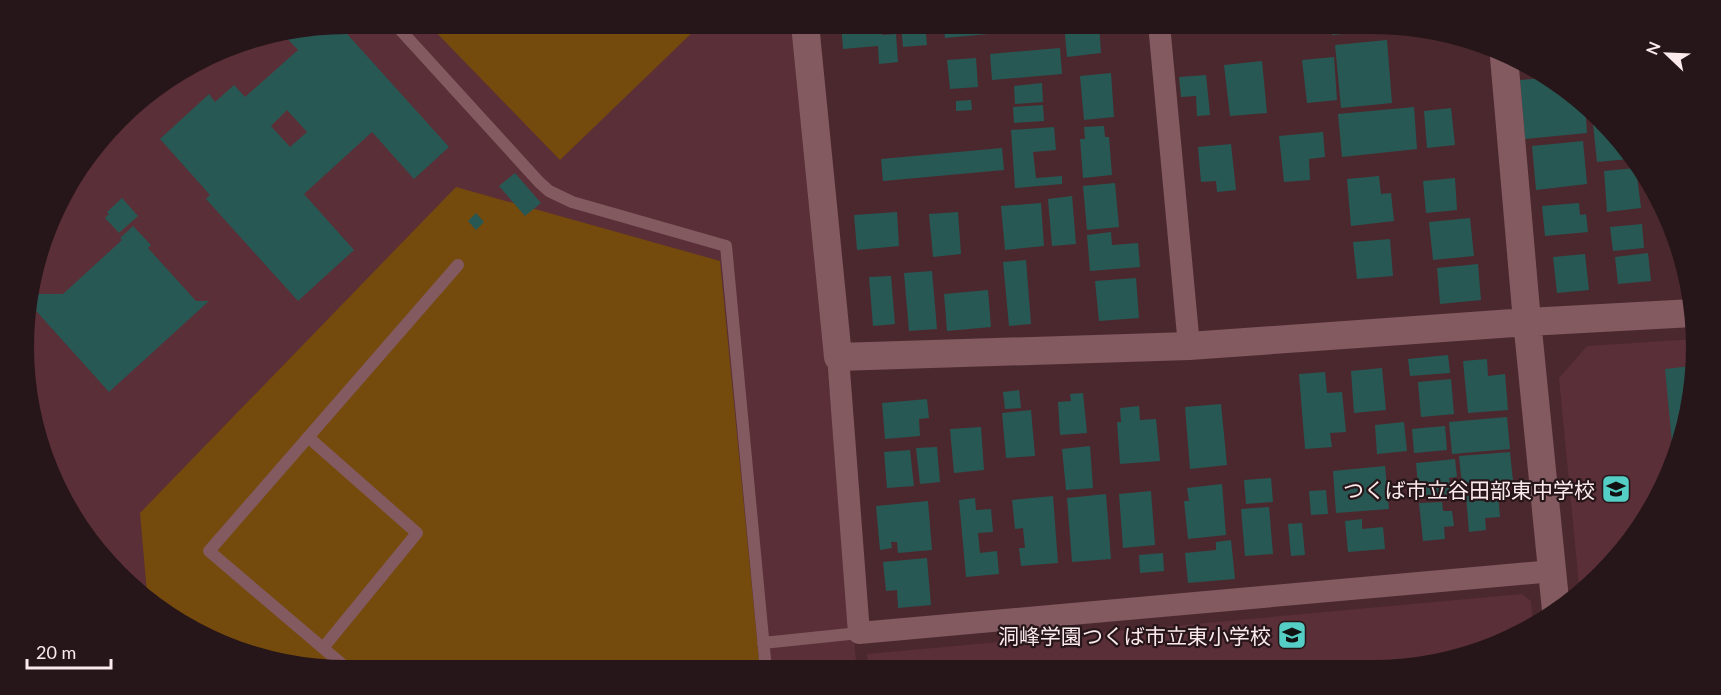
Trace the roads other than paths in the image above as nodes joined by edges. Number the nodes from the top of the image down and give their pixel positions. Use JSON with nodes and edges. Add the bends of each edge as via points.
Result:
{"nodes":[{"id":1,"x":404,"y":34,"type":"edge"},
{"id":2,"x":806,"y":34,"type":"edge"},
{"id":3,"x":1160,"y":34,"type":"edge"},
{"id":4,"x":1505,"y":63,"type":"edge"},
{"id":5,"x":458,"y":265,"type":"dead end"},
{"id":6,"x":1685,"y":313,"type":"edge"},
{"id":7,"x":1528,"y":322,"type":"junction"},
{"id":8,"x":1189,"y":346,"type":"junction"},
{"id":9,"x":838,"y":357,"type":"junction"},
{"id":10,"x":308,"y":437,"type":"junction"},
{"id":11,"x":1553,"y":571,"type":"junction"},
{"id":12,"x":1555,"y":602,"type":"edge"},
{"id":13,"x":859,"y":633,"type":"junction"},
{"id":14,"x":764,"y":642,"type":"junction"},
{"id":15,"x":323,"y":648,"type":"junction"},
{"id":16,"x":337,"y":660,"type":"edge"},
{"id":17,"x":765,"y":660,"type":"edge"}],
"edges":[{"from":1,"to":14,"type":"lane","via":[[549,191],[572,202],[726,246]]},
{"from":2,"to":9,"type":"street"},
{"from":3,"to":8,"type":"street"},
{"from":4,"to":7,"type":"street"},
{"from":5,"to":10,"type":"lane"},
{"from":6,"to":7,"type":"street"},
{"from":7,"to":8,"type":"street"},
{"from":7,"to":11,"type":"street"},
{"from":8,"to":9,"type":"street"},
{"from":9,"to":13,"type":"street"},
{"from":10,"to":15,"type":"lane","via":[[417,533]]},
{"from":10,"to":15,"type":"lane","via":[[209,551]]},
{"from":11,"to":12,"type":"street"},
{"from":11,"to":13,"type":"street"},
{"from":13,"to":14,"type":"lane"},
{"from":14,"to":17,"type":"lane"},
{"from":15,"to":16,"type":"lane"}]}
